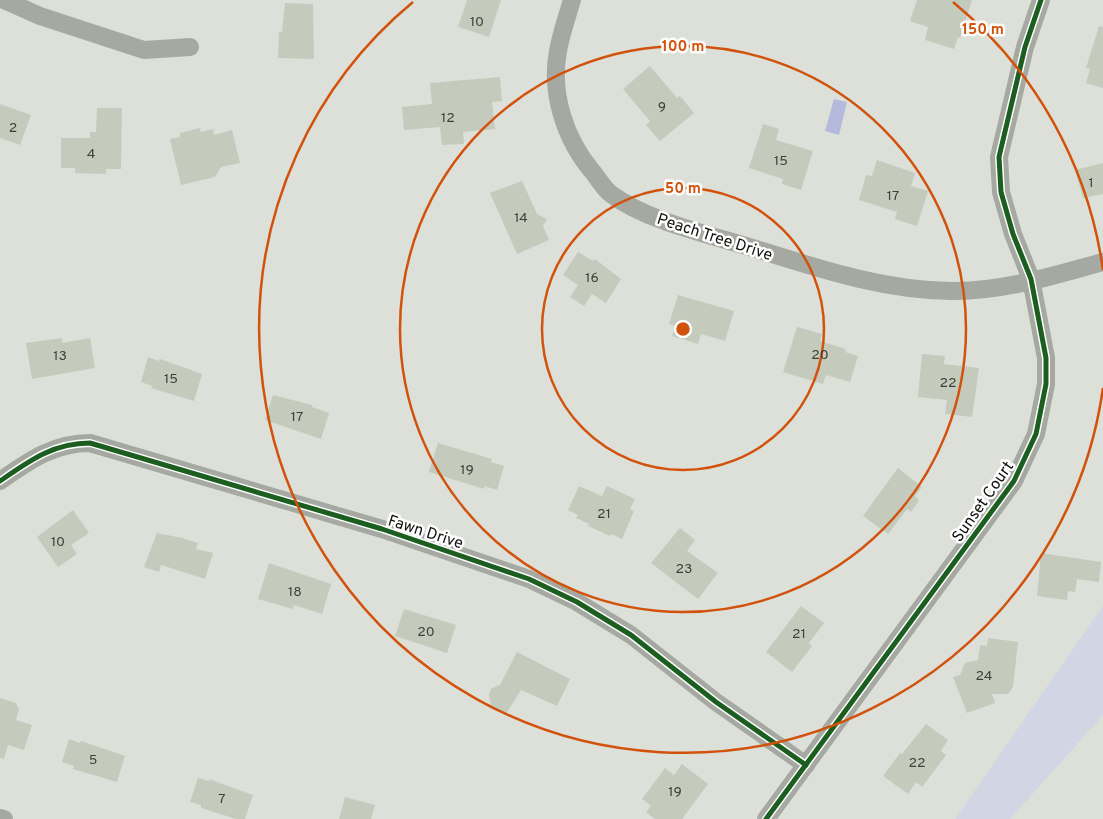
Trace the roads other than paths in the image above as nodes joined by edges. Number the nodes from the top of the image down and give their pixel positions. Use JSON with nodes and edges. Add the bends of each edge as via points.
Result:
{"nodes":[{"id":1,"x":4,"y":0,"type":"edge"},
{"id":2,"x":572,"y":0,"type":"edge"},
{"id":3,"x":1041,"y":0,"type":"edge"},
{"id":4,"x":190,"y":48,"type":"dead end"},
{"id":5,"x":1103,"y":262,"type":"edge"},
{"id":6,"x":1031,"y":279,"type":"junction"},
{"id":7,"x":0,"y":481,"type":"edge"},
{"id":8,"x":806,"y":765,"type":"junction"},
{"id":9,"x":0,"y":818,"type":"edge"},
{"id":10,"x":4,"y":819,"type":"edge"},
{"id":11,"x":766,"y":819,"type":"edge"}],
"edges":[{"from":1,"to":4,"type":"street","via":[[40,16],[144,50]]},
{"from":2,"to":6,"type":"street","name":"Peach Tree Drive","via":[[555,72],[561,114],[583,161],[610,194],[652,216],[871,283],[953,291],[1009,285]]},
{"from":3,"to":6,"type":"street","name":"Sunset Court","via":[[1025,47],[999,157],[1001,192]]},
{"from":5,"to":6,"type":"street","name":"Peach Tree Drive"},
{"from":6,"to":8,"type":"street","name":"Sunset Court","via":[[1043,339],[1046,384],[1036,434],[1026,458],[1014,481]]},
{"from":7,"to":8,"type":"street","name":"Fawn Drive","via":[[40,454],[77,443],[90,443],[382,529],[485,563],[577,602],[623,630],[716,702]]},
{"from":8,"to":11,"type":"street","name":"Sunset Court"},
{"from":9,"to":10,"type":"street"}]}
